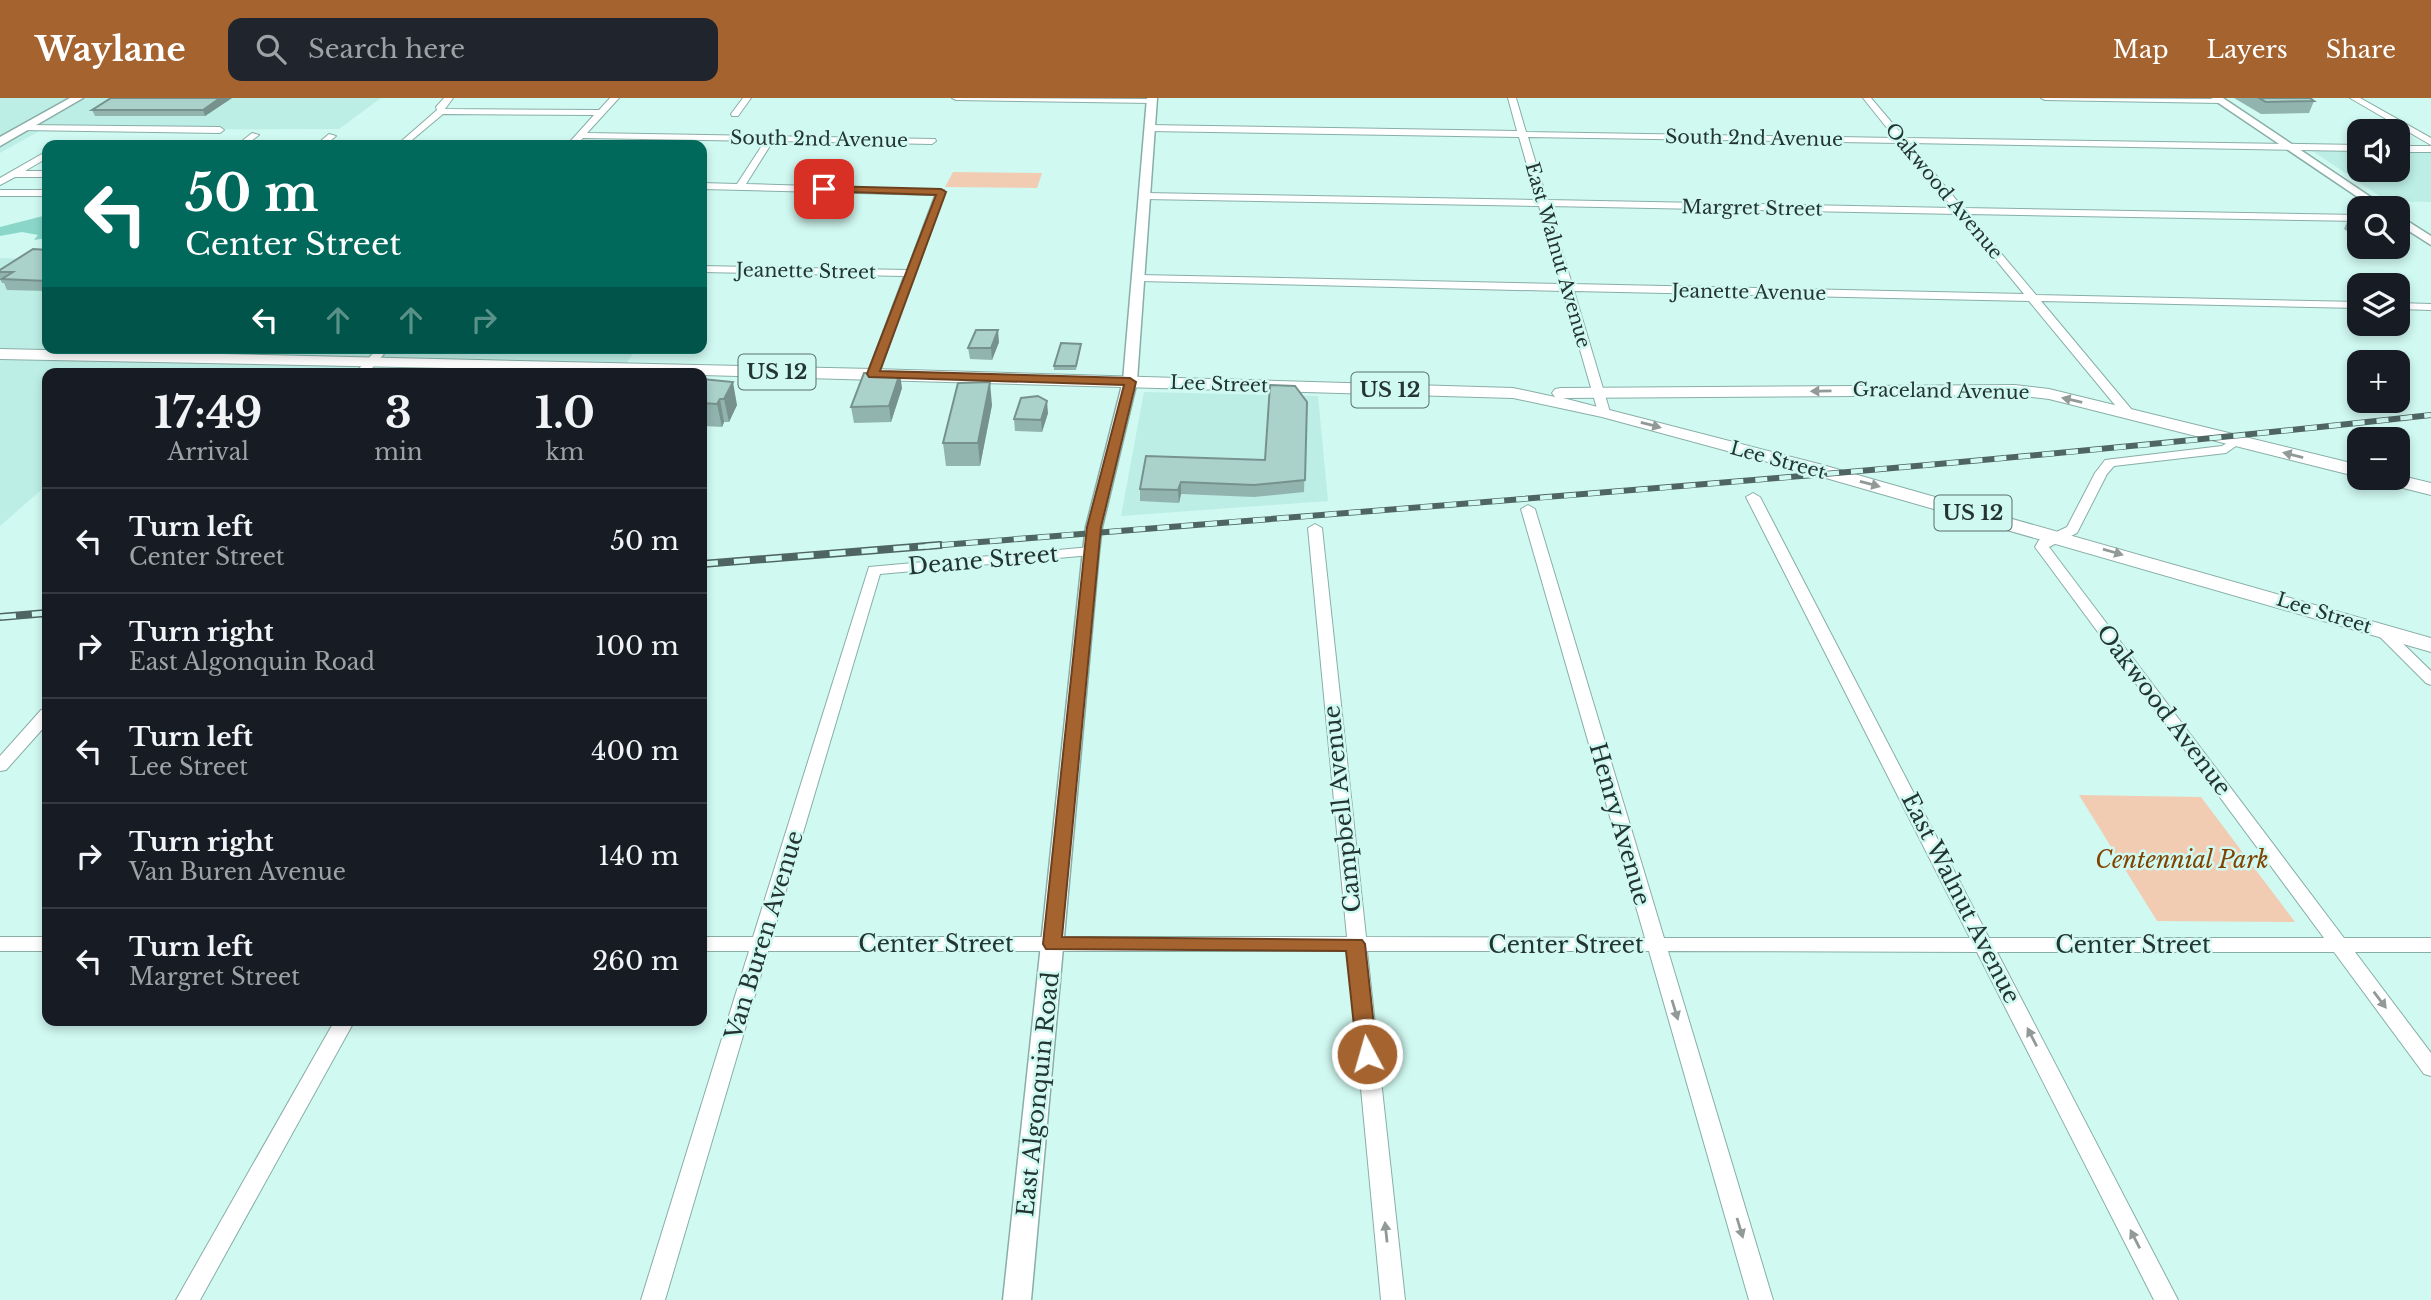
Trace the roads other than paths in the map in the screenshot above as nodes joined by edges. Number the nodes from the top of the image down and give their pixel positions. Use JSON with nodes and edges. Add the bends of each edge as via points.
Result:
{"nodes":[{"id":1,"x":78,"y":98,"type":"edge"},
{"id":2,"x":449,"y":98,"type":"edge"},
{"id":3,"x":615,"y":98,"type":"edge"},
{"id":4,"x":747,"y":98,"type":"edge"},
{"id":5,"x":956,"y":98,"type":"edge"},
{"id":6,"x":1007,"y":98,"type":"edge"},
{"id":7,"x":1512,"y":98,"type":"edge"},
{"id":8,"x":1867,"y":98,"type":"edge"},
{"id":9,"x":2045,"y":98,"type":"edge"},
{"id":10,"x":2354,"y":98,"type":"edge"},
{"id":11,"x":1152,"y":100,"type":"edge"},
{"id":12,"x":2218,"y":100,"type":"edge"},
{"id":13,"x":441,"y":111,"type":"junction"},
{"id":14,"x":601,"y":113,"type":"junction"},
{"id":15,"x":735,"y":114,"type":"dead end"},
{"id":16,"x":23,"y":128,"type":"junction"},
{"id":17,"x":1149,"y":128,"type":"junction"},
{"id":18,"x":89,"y":129,"type":"junction"},
{"id":19,"x":1523,"y":134,"type":"junction"},
{"id":20,"x":255,"y":135,"type":"dead end"},
{"id":21,"x":580,"y":135,"type":"junction"},
{"id":22,"x":332,"y":136,"type":"dead end"},
{"id":23,"x":770,"y":139,"type":"junction"},
{"id":24,"x":70,"y":140,"type":"edge"},
{"id":25,"x":205,"y":140,"type":"edge"},
{"id":26,"x":248,"y":140,"type":"edge"},
{"id":27,"x":327,"y":140,"type":"edge"},
{"id":28,"x":407,"y":140,"type":"edge"},
{"id":29,"x":576,"y":140,"type":"edge"},
{"id":30,"x":932,"y":141,"type":"dead end"},
{"id":31,"x":1902,"y":141,"type":"junction"},
{"id":32,"x":0,"y":142,"type":"edge"},
{"id":33,"x":2431,"y":142,"type":"edge"},
{"id":34,"x":2291,"y":147,"type":"junction"},
{"id":35,"x":2347,"y":148,"type":"edge"},
{"id":36,"x":2410,"y":149,"type":"edge"},
{"id":37,"x":2431,"y":149,"type":"edge"},
{"id":38,"x":42,"y":157,"type":"edge"},
{"id":39,"x":13,"y":174,"type":"junction"},
{"id":40,"x":42,"y":174,"type":"edge"},
{"id":41,"x":0,"y":182,"type":"edge"},
{"id":42,"x":707,"y":186,"type":"edge"},
{"id":43,"x":740,"y":187,"type":"junction"},
{"id":44,"x":0,"y":193,"type":"edge"},
{"id":45,"x":42,"y":193,"type":"edge"},
{"id":46,"x":1144,"y":196,"type":"junction"},
{"id":47,"x":2363,"y":196,"type":"edge"},
{"id":48,"x":1542,"y":204,"type":"junction"},
{"id":49,"x":1962,"y":212,"type":"junction"},
{"id":50,"x":2347,"y":218,"type":"edge"},
{"id":51,"x":2410,"y":227,"type":"edge"},
{"id":52,"x":2431,"y":241,"type":"edge"},
{"id":53,"x":707,"y":269,"type":"edge"},
{"id":54,"x":911,"y":274,"type":"junction"},
{"id":55,"x":1140,"y":278,"type":"junction"},
{"id":56,"x":1567,"y":288,"type":"junction"},
{"id":57,"x":2034,"y":298,"type":"junction"},
{"id":58,"x":2347,"y":305,"type":"edge"},
{"id":59,"x":2410,"y":306,"type":"edge"},
{"id":60,"x":2431,"y":307,"type":"edge"},
{"id":61,"x":5,"y":353,"type":"edge"},
{"id":62,"x":378,"y":354,"type":"edge"},
{"id":63,"x":366,"y":367,"type":"edge"},
{"id":64,"x":438,"y":368,"type":"edge"},
{"id":65,"x":707,"y":372,"type":"edge"},
{"id":66,"x":873,"y":374,"type":"junction"},
{"id":67,"x":1130,"y":382,"type":"junction"},
{"id":68,"x":1601,"y":403,"type":"junction"},
{"id":69,"x":2128,"y":413,"type":"junction"},
{"id":70,"x":2237,"y":441,"type":"junction"},
{"id":71,"x":2347,"y":468,"type":"edge"},
{"id":72,"x":2410,"y":484,"type":"edge"},
{"id":73,"x":2431,"y":489,"type":"edge"},
{"id":74,"x":1753,"y":497,"type":"dead end"},
{"id":75,"x":1528,"y":509,"type":"dead end"},
{"id":76,"x":1315,"y":528,"type":"dead end"},
{"id":77,"x":2057,"y":536,"type":"junction"},
{"id":78,"x":1091,"y":551,"type":"junction"},
{"id":79,"x":874,"y":570,"type":"joint"},
{"id":80,"x":2382,"y":631,"type":"junction"},
{"id":81,"x":2431,"y":645,"type":"edge"},
{"id":82,"x":2431,"y":680,"type":"edge"},
{"id":83,"x":42,"y":720,"type":"edge"},
{"id":84,"x":0,"y":766,"type":"edge"},
{"id":85,"x":0,"y":944,"type":"edge"},
{"id":86,"x":42,"y":944,"type":"edge"},
{"id":87,"x":707,"y":944,"type":"edge"},
{"id":88,"x":761,"y":944,"type":"junction"},
{"id":89,"x":1052,"y":944,"type":"junction"},
{"id":90,"x":1355,"y":944,"type":"junction"},
{"id":91,"x":1656,"y":945,"type":"junction"},
{"id":92,"x":1985,"y":945,"type":"junction"},
{"id":93,"x":2339,"y":945,"type":"junction"},
{"id":94,"x":2431,"y":945,"type":"edge"},
{"id":95,"x":342,"y":1026,"type":"edge"},
{"id":96,"x":2431,"y":1068,"type":"edge"},
{"id":97,"x":188,"y":1300,"type":"edge"},
{"id":98,"x":653,"y":1300,"type":"edge"},
{"id":99,"x":1017,"y":1300,"type":"edge"},
{"id":100,"x":1393,"y":1300,"type":"edge"},
{"id":101,"x":1761,"y":1300,"type":"edge"},
{"id":102,"x":2166,"y":1300,"type":"edge"}],
"edges":[{"from":1,"to":16,"type":"main road"},
{"from":2,"to":13,"type":"street"},
{"from":3,"to":14,"type":"street"},
{"from":4,"to":15,"type":"street"},
{"from":5,"to":6,"type":"street"},
{"from":6,"to":11,"type":"street"},
{"from":7,"to":19,"type":"street","name":"East Walnut Avenue"},
{"from":8,"to":31,"type":"street","name":"Oakwood Avenue"},
{"from":9,"to":12,"type":"street"},
{"from":10,"to":33,"type":"street"},
{"from":11,"to":17,"type":"street","name":"East Algonquin Road"},
{"from":12,"to":34,"type":"street"},
{"from":13,"to":14,"type":"street"},
{"from":13,"to":28,"type":"street"},
{"from":14,"to":21,"type":"street"},
{"from":16,"to":18,"type":"street"},
{"from":16,"to":32,"type":"main road"},
{"from":17,"to":19,"type":"street","name":"South 2nd Avenue"},
{"from":17,"to":46,"type":"street","name":"East Algonquin Road"},
{"from":18,"to":24,"type":"street"},
{"from":18,"to":25,"type":"street","via":[[220,130]]},
{"from":19,"to":31,"type":"street","name":"South 2nd Avenue"},
{"from":19,"to":48,"type":"street","name":"East Walnut Avenue"},
{"from":20,"to":26,"type":"street"},
{"from":21,"to":23,"type":"street","name":"South 2nd Avenue"},
{"from":21,"to":29,"type":"street"},
{"from":22,"to":27,"type":"street"},
{"from":23,"to":30,"type":"street","name":"South 2nd Avenue"},
{"from":23,"to":43,"type":"street"},
{"from":31,"to":34,"type":"street","name":"South 2nd Avenue"},
{"from":31,"to":49,"type":"street","name":"Oakwood Avenue"},
{"from":34,"to":35,"type":"street","name":"South 2nd Avenue"},
{"from":34,"to":47,"type":"street"},
{"from":36,"to":37,"type":"street"},
{"from":38,"to":39,"type":"street"},
{"from":39,"to":40,"type":"street"},
{"from":39,"to":41,"type":"street"},
{"from":42,"to":43,"type":"street"},
{"from":43,"to":54,"type":"street","via":[[941,192]]},
{"from":44,"to":45,"type":"street"},
{"from":46,"to":48,"type":"street","name":"Margret Street"},
{"from":46,"to":55,"type":"street","name":"East Algonquin Road"},
{"from":48,"to":49,"type":"street","name":"Margret Street"},
{"from":48,"to":56,"type":"street","name":"East Walnut Avenue"},
{"from":49,"to":50,"type":"street","name":"Margret Street"},
{"from":49,"to":57,"type":"street","name":"Oakwood Avenue"},
{"from":51,"to":52,"type":"street"},
{"from":53,"to":54,"type":"street","name":"Jeanette Street"},
{"from":54,"to":66,"type":"street"},
{"from":55,"to":56,"type":"street","name":"Jeanette Avenue"},
{"from":55,"to":67,"type":"street","name":"East Algonquin Road"},
{"from":56,"to":57,"type":"street","name":"Jeanette Avenue"},
{"from":56,"to":68,"type":"street","name":"East Walnut Avenue"},
{"from":57,"to":58,"type":"street","name":"Jeanette Avenue"},
{"from":57,"to":69,"type":"street","name":"Oakwood Avenue"},
{"from":59,"to":60,"type":"street"},
{"from":61,"to":63,"type":"main road","name":"Lee Street","number":"US 12"},
{"from":62,"to":63,"type":"street"},
{"from":63,"to":64,"type":"main road","name":"Lee Street","number":"US 12"},
{"from":65,"to":66,"type":"main road","name":"Lee Street","number":"US 12"},
{"from":66,"to":67,"type":"main road","name":"Lee Street","number":"US 12"},
{"from":67,"to":68,"type":"main road","name":"Lee Street","number":"US 12","via":[[1513,393]]},
{"from":67,"to":78,"type":"street","name":"East Algonquin Road"},
{"from":69,"to":68,"type":"main road","name":"Graceland Avenue","number":"US 12","one_way":true,"via":[[2049,394],[1994,389]]},
{"from":68,"to":77,"type":"main road","name":"Lee Street","number":"US 12","one_way":true},
{"from":69,"to":70,"type":"main road","name":"Graceland Avenue","number":"US 12"},
{"from":71,"to":70,"type":"main road","name":"Graceland Avenue","number":"US 12","one_way":true},
{"from":70,"to":77,"type":"street","via":[[2226,449],[2110,463],[2072,530]]},
{"from":72,"to":73,"type":"main road"},
{"from":74,"to":92,"type":"street","name":"East Walnut Avenue"},
{"from":75,"to":91,"type":"street","name":"Henry Avenue"},
{"from":76,"to":90,"type":"street","name":"Campbell Avenue"},
{"from":77,"to":80,"type":"main road","name":"Lee Street","number":"US 12","one_way":true},
{"from":77,"to":93,"type":"street","name":"Oakwood Avenue","via":[[2042,547]]},
{"from":78,"to":79,"type":"street","name":"Deane Street"},
{"from":78,"to":89,"type":"street","name":"East Algonquin Road"},
{"from":79,"to":88,"type":"street","name":"Van Buren Avenue"},
{"from":80,"to":81,"type":"main road","name":"Lee Street","number":"US 12"},
{"from":80,"to":82,"type":"street"},
{"from":83,"to":84,"type":"street"},
{"from":85,"to":86,"type":"street"},
{"from":87,"to":88,"type":"street","name":"Center Street"},
{"from":88,"to":89,"type":"street","name":"Center Street"},
{"from":88,"to":98,"type":"street","name":"Van Buren Avenue"},
{"from":89,"to":90,"type":"street","name":"Center Street"},
{"from":89,"to":99,"type":"street","name":"East Algonquin Road"},
{"from":90,"to":91,"type":"street","name":"Center Street"},
{"from":100,"to":90,"type":"street","name":"Campbell Avenue","one_way":true},
{"from":91,"to":92,"type":"street","name":"Center Street"},
{"from":91,"to":101,"type":"street","name":"Henry Avenue","one_way":true},
{"from":92,"to":93,"type":"street","name":"Center Street"},
{"from":102,"to":92,"type":"street","name":"East Walnut Avenue","one_way":true},
{"from":93,"to":94,"type":"street","name":"Center Street"},
{"from":93,"to":96,"type":"street","name":"Oakwood Avenue","one_way":true},
{"from":95,"to":97,"type":"street"}]}
